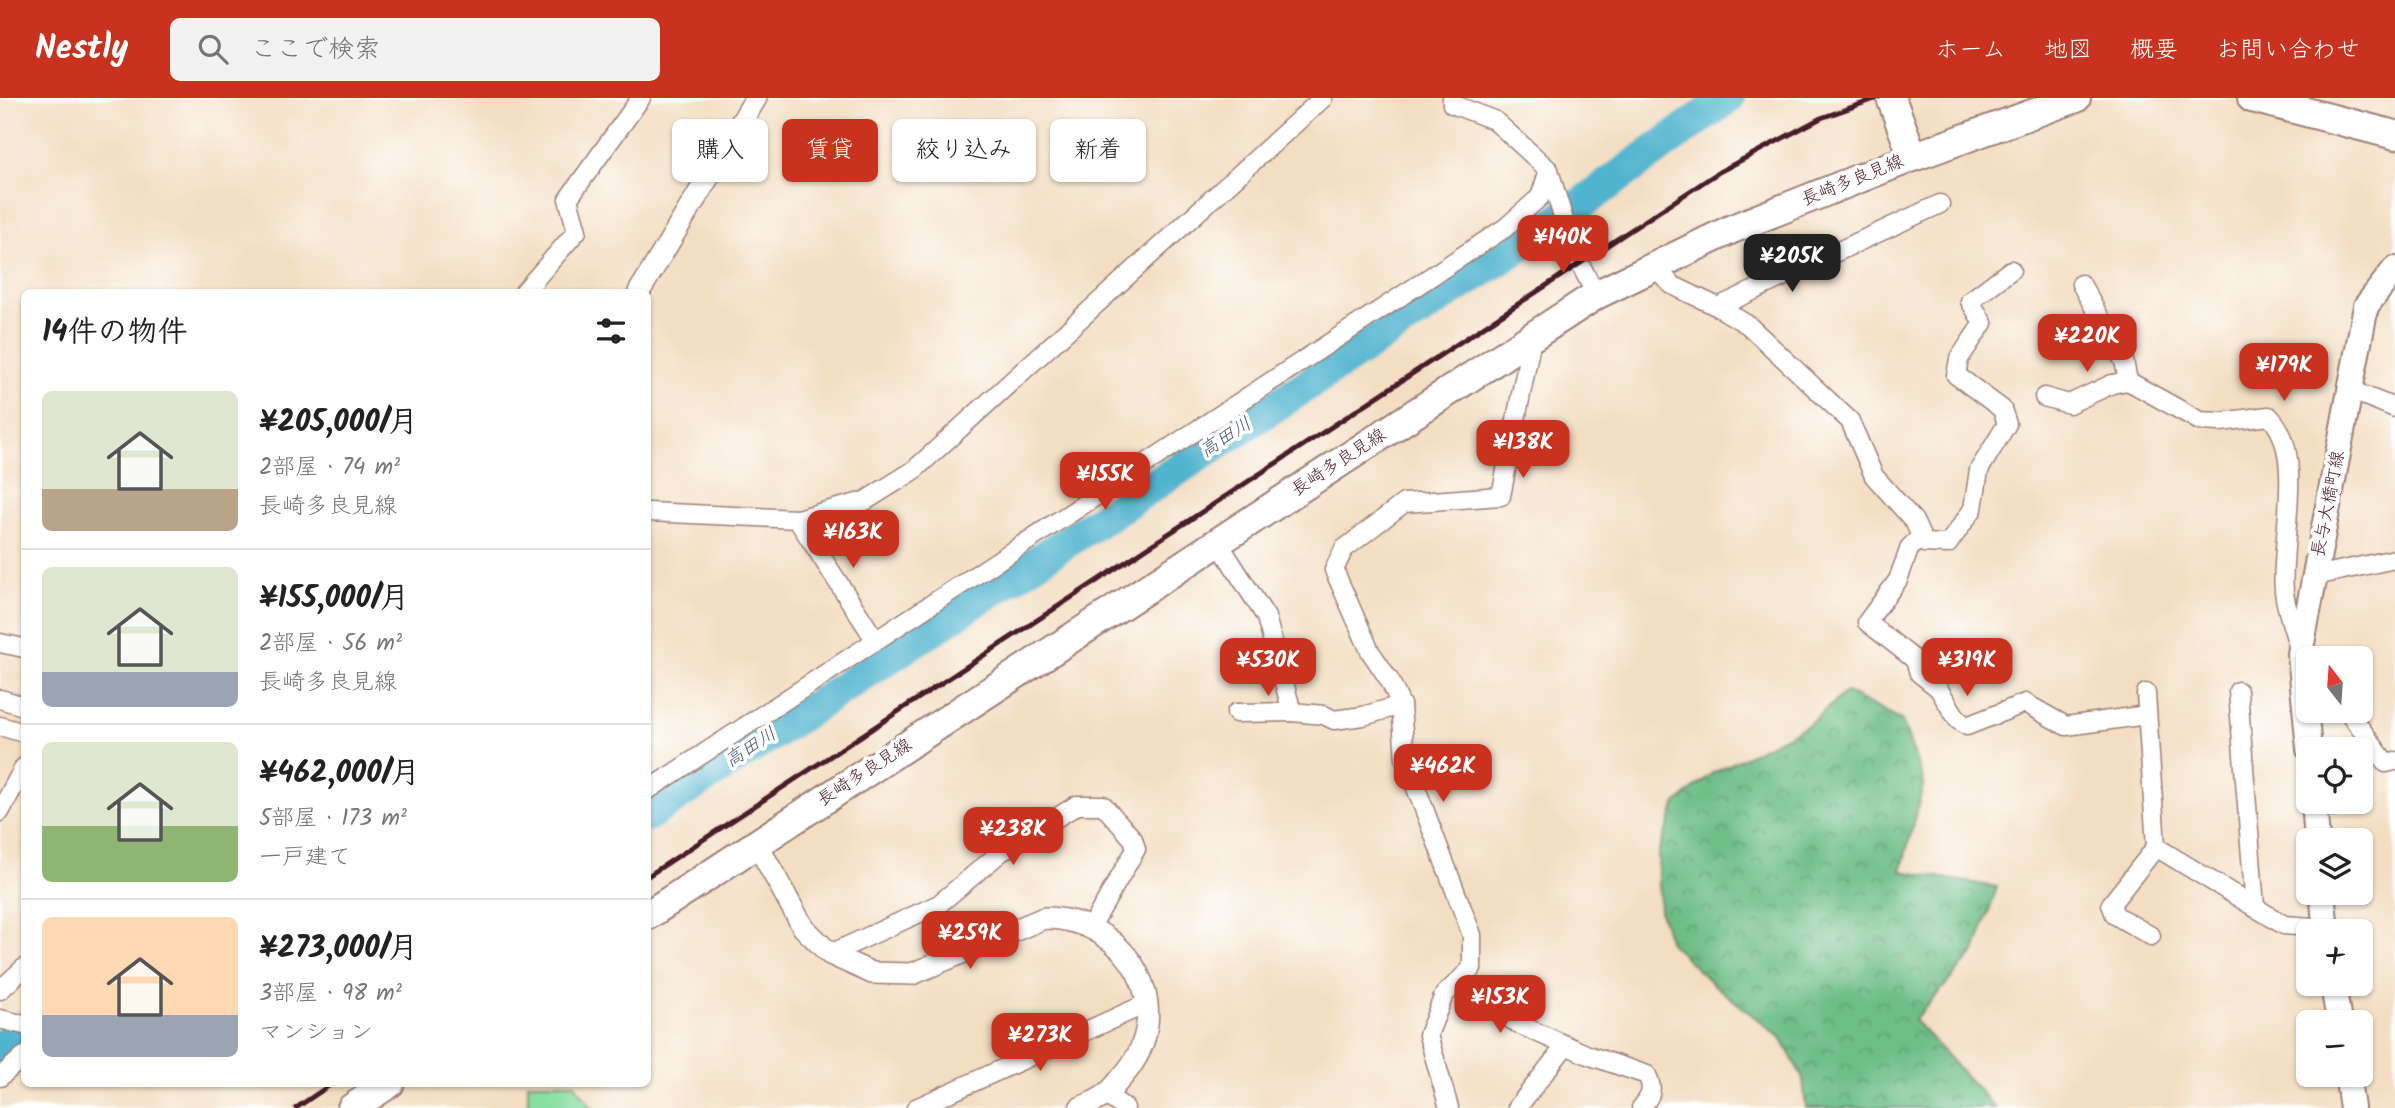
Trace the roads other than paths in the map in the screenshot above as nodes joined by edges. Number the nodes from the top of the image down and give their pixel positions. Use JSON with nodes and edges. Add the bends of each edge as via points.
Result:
{"nodes":[{"id":1,"x":641,"y":98,"type":"edge"},
{"id":2,"x":756,"y":98,"type":"edge"},
{"id":3,"x":1323,"y":98,"type":"edge"},
{"id":4,"x":1452,"y":98,"type":"edge"},
{"id":5,"x":1891,"y":98,"type":"edge"},
{"id":6,"x":2076,"y":98,"type":"edge"},
{"id":7,"x":2252,"y":98,"type":"edge"},
{"id":8,"x":2395,"y":135,"type":"edge"},
{"id":9,"x":1913,"y":157,"type":"junction"},
{"id":10,"x":1551,"y":178,"type":"junction"},
{"id":11,"x":1940,"y":204,"type":"dead end"},
{"id":12,"x":1655,"y":267,"type":"junction"},
{"id":13,"x":2395,"y":269,"type":"edge"},
{"id":14,"x":2011,"y":270,"type":"dead end"},
{"id":15,"x":2081,"y":284,"type":"dead end"},
{"id":16,"x":527,"y":289,"type":"edge"},
{"id":17,"x":641,"y":289,"type":"edge"},
{"id":18,"x":1596,"y":295,"type":"junction"},
{"id":19,"x":1718,"y":307,"type":"junction"},
{"id":20,"x":1532,"y":338,"type":"junction"},
{"id":21,"x":2128,"y":382,"type":"junction"},
{"id":22,"x":2350,"y":390,"type":"junction"},
{"id":23,"x":2044,"y":397,"type":"dead end"},
{"id":24,"x":2395,"y":408,"type":"edge"},
{"id":25,"x":651,"y":512,"type":"edge"},
{"id":26,"x":797,"y":519,"type":"junction"},
{"id":27,"x":1921,"y":537,"type":"junction"},
{"id":28,"x":1218,"y":542,"type":"junction"},
{"id":29,"x":2395,"y":559,"type":"edge"},
{"id":30,"x":2315,"y":576,"type":"junction"},
{"id":31,"x":876,"y":641,"type":"junction"},
{"id":32,"x":0,"y":643,"type":"edge"},
{"id":33,"x":2300,"y":646,"type":"edge"},
{"id":34,"x":2306,"y":646,"type":"edge"},
{"id":35,"x":21,"y":648,"type":"edge"},
{"id":36,"x":2238,"y":691,"type":"dead end"},
{"id":37,"x":2146,"y":693,"type":"dead end"},
{"id":38,"x":0,"y":699,"type":"edge"},
{"id":39,"x":21,"y":705,"type":"edge"},
{"id":40,"x":1401,"y":705,"type":"junction"},
{"id":41,"x":1292,"y":712,"type":"junction"},
{"id":42,"x":1236,"y":713,"type":"dead end"},
{"id":43,"x":2147,"y":715,"type":"junction"},
{"id":44,"x":2357,"y":723,"type":"edge"},
{"id":45,"x":0,"y":726,"type":"edge"},
{"id":46,"x":21,"y":732,"type":"edge"},
{"id":47,"x":2395,"y":761,"type":"edge"},
{"id":48,"x":21,"y":773,"type":"edge"},
{"id":49,"x":651,"y":788,"type":"edge"},
{"id":50,"x":0,"y":812,"type":"edge"},
{"id":51,"x":757,"y":844,"type":"junction"},
{"id":52,"x":2156,"y":847,"type":"junction"},
{"id":53,"x":2255,"y":908,"type":"junction"},
{"id":54,"x":651,"y":913,"type":"edge"},
{"id":55,"x":2296,"y":926,"type":"edge"},
{"id":56,"x":1091,"y":927,"type":"junction"},
{"id":57,"x":2151,"y":936,"type":"dead end"},
{"id":58,"x":830,"y":954,"type":"junction"},
{"id":59,"x":21,"y":971,"type":"edge"},
{"id":60,"x":1457,"y":983,"type":"junction"},
{"id":61,"x":0,"y":990,"type":"edge"},
{"id":62,"x":1148,"y":1003,"type":"junction"},
{"id":63,"x":0,"y":1019,"type":"edge"},
{"id":64,"x":21,"y":1025,"type":"edge"},
{"id":65,"x":1566,"y":1045,"type":"junction"},
{"id":66,"x":21,"y":1059,"type":"edge"},
{"id":67,"x":0,"y":1077,"type":"edge"},
{"id":68,"x":384,"y":1087,"type":"edge"},
{"id":69,"x":2349,"y":1087,"type":"edge"},
{"id":70,"x":1106,"y":1095,"type":"junction"},
{"id":71,"x":352,"y":1108,"type":"edge"},
{"id":72,"x":916,"y":1108,"type":"edge"},
{"id":73,"x":1080,"y":1108,"type":"edge"},
{"id":74,"x":1125,"y":1108,"type":"edge"},
{"id":75,"x":1449,"y":1108,"type":"edge"},
{"id":76,"x":1517,"y":1108,"type":"edge"},
{"id":77,"x":1641,"y":1108,"type":"edge"},
{"id":78,"x":2352,"y":1108,"type":"edge"}],
"edges":[{"from":1,"to":16,"type":"street","via":[[568,199],[577,231]]},
{"from":2,"to":17,"type":"street"},
{"from":3,"to":26,"type":"street","via":[[912,471],[865,501]]},
{"from":4,"to":10,"type":"street","via":[[1452,104],[1494,120]]},
{"from":5,"to":9,"type":"main road"},
{"from":6,"to":9,"type":"main road","name":"長崎多良見線"},
{"from":7,"to":8,"type":"main road"},
{"from":9,"to":12,"type":"main road","name":"長崎多良見線","via":[[1732,229]]},
{"from":10,"to":18,"type":"street","via":[[1570,240]]},
{"from":10,"to":31,"type":"street","via":[[1541,197],[1504,228]]},
{"from":11,"to":19,"type":"street"},
{"from":12,"to":18,"type":"main road","name":"長崎多良見線"},
{"from":12,"to":19,"type":"street","via":[[1672,285]]},
{"from":13,"to":22,"type":"main road","name":"長与大橋町線","via":[[2366,306]]},
{"from":14,"to":27,"type":"street","via":[[1970,301],[1983,323],[1959,359],[1956,375],[2001,409],[2007,424],[1979,470],[1973,509],[1948,544],[1924,543]]},
{"from":15,"to":21,"type":"street","via":[[2124,361]]},
{"from":18,"to":20,"type":"main road","name":"長崎多良見線"},
{"from":19,"to":27,"type":"street","via":[[1748,325],[1850,421],[1874,476],[1914,520]]},
{"from":20,"to":28,"type":"main road","name":"長崎多良見線"},
{"from":20,"to":40,"type":"street","via":[[1501,495],[1404,503],[1344,549],[1334,570],[1370,651]]},
{"from":21,"to":23,"type":"street","via":[[2112,384],[2069,404]]},
{"from":21,"to":33,"type":"street","via":[[2200,421],[2269,416],[2280,427],[2289,472],[2284,591]]},
{"from":22,"to":24,"type":"street"},
{"from":22,"to":30,"type":"main road","name":"長与大橋町線"},
{"from":25,"to":26,"type":"street"},
{"from":26,"to":31,"type":"street"},
{"from":27,"to":43,"type":"street","via":[[1910,547],[1898,580],[1867,622],[1916,660],[1919,673],[1938,688],[1958,720],[1967,726],[2025,703],[2066,726]]},
{"from":28,"to":41,"type":"street","via":[[1266,617]]},
{"from":28,"to":51,"type":"main road","name":"長崎多良見線"},
{"from":29,"to":30,"type":"street"},
{"from":30,"to":34,"type":"main road","name":"長与大橋町線"},
{"from":31,"to":49,"type":"street"},
{"from":32,"to":35,"type":"street"},
{"from":36,"to":53,"type":"street"},
{"from":37,"to":43,"type":"street"},
{"from":38,"to":39,"type":"street"},
{"from":40,"to":41,"type":"street","via":[[1334,720]]},
{"from":40,"to":60,"type":"street","via":[[1405,759],[1472,935],[1472,968]]},
{"from":41,"to":42,"type":"street"},
{"from":43,"to":52,"type":"street"},
{"from":44,"to":47,"type":"street","via":[[2386,763]]},
{"from":45,"to":46,"type":"street"},
{"from":48,"to":50,"type":"street"},
{"from":51,"to":54,"type":"main road","name":"長崎多良見線"},
{"from":51,"to":58,"type":"street","via":[[803,927]]},
{"from":52,"to":53,"type":"street"},
{"from":52,"to":57,"type":"street","via":[[2111,904],[2115,915]]},
{"from":53,"to":55,"type":"street","via":[[2284,925]]},
{"from":56,"to":58,"type":"street","via":[[1066,918],[1044,918],[912,974],[872,973]]},
{"from":56,"to":58,"type":"street","via":[[1136,849],[1133,839],[1102,805],[1077,805],[1001,852],[939,904]]},
{"from":56,"to":62,"type":"street","via":[[1116,942],[1135,964]]},
{"from":59,"to":61,"type":"street"},
{"from":60,"to":65,"type":"street","via":[[1518,1024]]},
{"from":60,"to":75,"type":"street","via":[[1444,995],[1428,1035]]},
{"from":62,"to":70,"type":"street","via":[[1149,1020],[1136,1062]]},
{"from":62,"to":72,"type":"street"},
{"from":63,"to":64,"type":"street"},
{"from":65,"to":76,"type":"street"},
{"from":65,"to":77,"type":"street","via":[[1647,1075],[1651,1097]]},
{"from":66,"to":67,"type":"street"},
{"from":68,"to":71,"type":"main road"},
{"from":69,"to":78,"type":"main road"},
{"from":70,"to":73,"type":"street"},
{"from":70,"to":74,"type":"street"}]}
